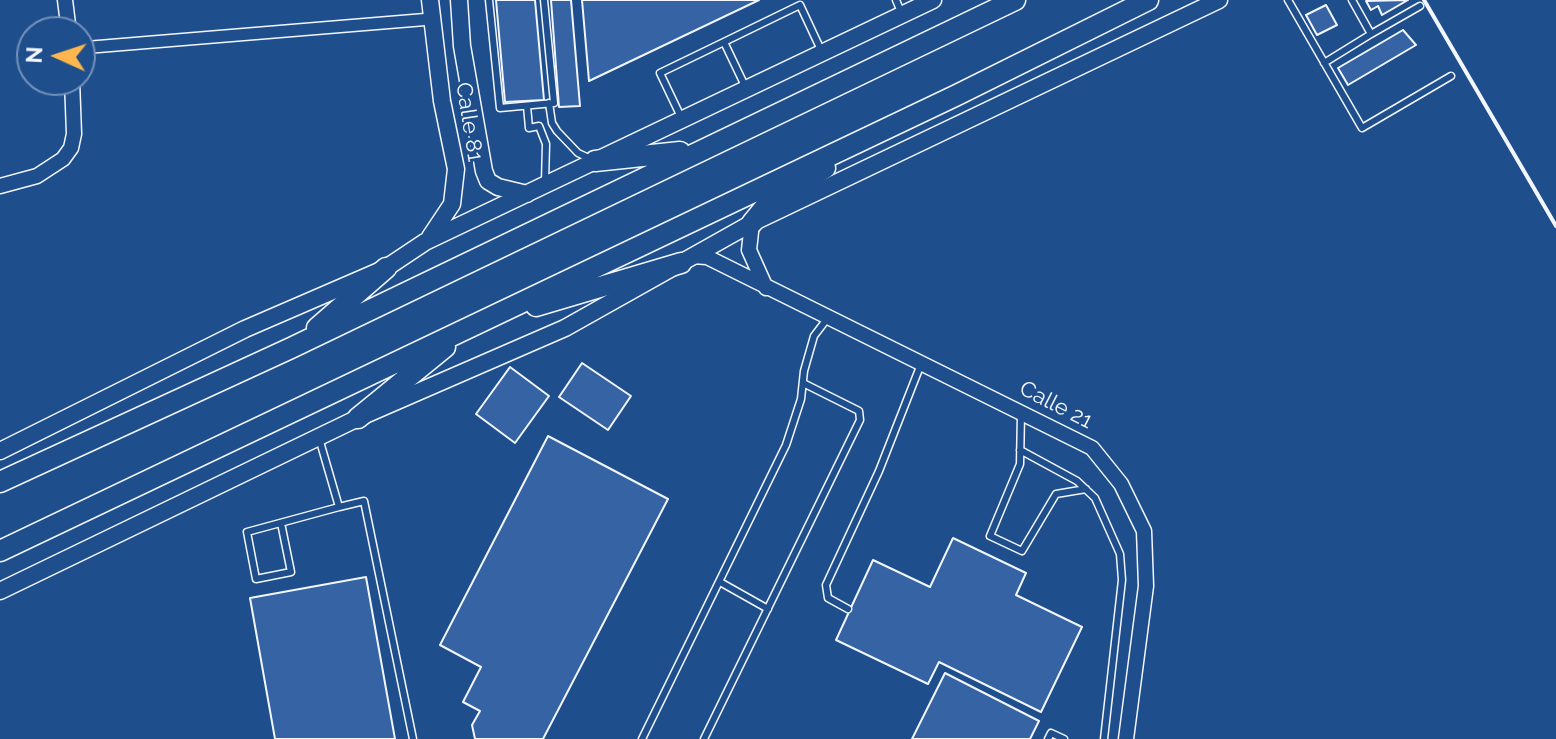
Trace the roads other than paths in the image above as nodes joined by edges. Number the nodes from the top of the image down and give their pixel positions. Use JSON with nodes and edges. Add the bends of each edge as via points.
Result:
{"nodes":[{"id":1,"x":430,"y":0,"type":"edge"},
{"id":2,"x":459,"y":0,"type":"edge"},
{"id":3,"x":489,"y":0,"type":"edge"},
{"id":4,"x":544,"y":0,"type":"edge"},
{"id":5,"x":933,"y":0,"type":"edge"},
{"id":6,"x":1015,"y":0,"type":"edge"},
{"id":7,"x":1148,"y":0,"type":"edge"},
{"id":8,"x":1219,"y":0,"type":"edge"},
{"id":9,"x":1288,"y":0,"type":"edge"},
{"id":10,"x":1352,"y":0,"type":"edge"},
{"id":11,"x":1420,"y":6,"type":"dead end"},
{"id":12,"x":899,"y":8,"type":"edge"},
{"id":13,"x":431,"y":19,"type":"junction"},
{"id":14,"x":1371,"y":34,"type":"junction"},
{"id":15,"x":724,"y":42,"type":"junction"},
{"id":16,"x":96,"y":47,"type":"edge"},
{"id":17,"x":823,"y":53,"type":"junction"},
{"id":18,"x":1324,"y":63,"type":"junction"},
{"id":19,"x":1451,"y":76,"type":"dead end"},
{"id":20,"x":747,"y":89,"type":"junction"},
{"id":21,"x":73,"y":96,"type":"edge"},
{"id":22,"x":549,"y":103,"type":"junction"},
{"id":23,"x":527,"y":106,"type":"junction"},
{"id":24,"x":683,"y":120,"type":"junction"},
{"id":25,"x":853,"y":143,"type":"junction"},
{"id":26,"x":696,"y":151,"type":"junction"},
{"id":27,"x":595,"y":161,"type":"junction"},
{"id":28,"x":545,"y":185,"type":"junction"},
{"id":29,"x":0,"y":186,"type":"edge"},
{"id":30,"x":527,"y":194,"type":"junction"},
{"id":31,"x":752,"y":223,"type":"junction"},
{"id":32,"x":425,"y":242,"type":"junction"},
{"id":33,"x":686,"y":260,"type":"junction"},
{"id":34,"x":386,"y":268,"type":"junction"},
{"id":35,"x":767,"y":288,"type":"junction"},
{"id":36,"x":827,"y":319,"type":"junction"},
{"id":37,"x":474,"y":325,"type":"junction"},
{"id":38,"x":291,"y":348,"type":"junction"},
{"id":39,"x":921,"y":364,"type":"junction"},
{"id":40,"x":803,"y":383,"type":"junction"},
{"id":41,"x":1021,"y":412,"type":"junction"},
{"id":42,"x":358,"y":418,"type":"junction"},
{"id":43,"x":319,"y":437,"type":"junction"},
{"id":44,"x":1020,"y":450,"type":"junction"},
{"id":45,"x":0,"y":451,"type":"edge"},
{"id":46,"x":0,"y":482,"type":"edge"},
{"id":47,"x":1086,"y":489,"type":"junction"},
{"id":48,"x":339,"y":507,"type":"junction"},
{"id":49,"x":281,"y":523,"type":"junction"},
{"id":50,"x":0,"y":551,"type":"edge"},
{"id":51,"x":720,"y":582,"type":"junction"},
{"id":52,"x":0,"y":591,"type":"edge"},
{"id":53,"x":768,"y":609,"type":"junction"},
{"id":54,"x":848,"y":609,"type":"dead end"},
{"id":55,"x":413,"y":739,"type":"edge"},
{"id":56,"x":642,"y":739,"type":"edge"},
{"id":57,"x":704,"y":739,"type":"edge"},
{"id":58,"x":1048,"y":739,"type":"edge"},
{"id":59,"x":1064,"y":739,"type":"edge"},
{"id":60,"x":1104,"y":739,"type":"edge"},
{"id":61,"x":1126,"y":739,"type":"edge"}],
"edges":[{"from":1,"to":13,"type":"main road","name":"Calle 81"},
{"from":2,"to":30,"type":"main road","name":"Calle 81","via":[[484,171],[498,187]]},
{"from":3,"to":23,"type":"lane","via":[[500,108]]},
{"from":4,"to":22,"type":"lane","via":[[554,103]]},
{"from":5,"to":12,"type":"main road"},
{"from":6,"to":26,"type":"highway"},
{"from":7,"to":25,"type":"highway"},
{"from":8,"to":31,"type":"main road"},
{"from":9,"to":18,"type":"lane"},
{"from":10,"to":14,"type":"lane"},
{"from":11,"to":14,"type":"lane"},
{"from":12,"to":17,"type":"main road"},
{"from":13,"to":16,"type":"street"},
{"from":13,"to":32,"type":"main road","name":"Calle 81","via":[[456,169],[452,204]]},
{"from":14,"to":18,"type":"lane"},
{"from":15,"to":17,"type":"lane","via":[[800,5]]},
{"from":15,"to":20,"type":"lane"},
{"from":15,"to":24,"type":"lane","via":[[660,73]]},
{"from":17,"to":20,"type":"main road"},
{"from":18,"to":19,"type":"lane","via":[[1362,128]]},
{"from":20,"to":24,"type":"main road"},
{"from":21,"to":29,"type":"street","via":[[74,134],[63,159],[37,176]]},
{"from":22,"to":23,"type":"lane"},
{"from":22,"to":27,"type":"lane","via":[[557,131],[578,153]]},
{"from":23,"to":28,"type":"lane","via":[[529,128],[539,126],[546,144]]},
{"from":24,"to":27,"type":"main road"},
{"from":25,"to":31,"type":"highway","via":[[850,155],[770,201]]},
{"from":25,"to":37,"type":"highway"},
{"from":26,"to":27,"type":"highway"},
{"from":26,"to":38,"type":"highway"},
{"from":27,"to":28,"type":"main road"},
{"from":28,"to":30,"type":"main road"},
{"from":30,"to":32,"type":"main road"},
{"from":31,"to":33,"type":"main road"},
{"from":31,"to":35,"type":"street","via":[[749,250]]},
{"from":32,"to":34,"type":"main road"},
{"from":33,"to":35,"type":"street","name":"Calle 21","via":[[707,257]]},
{"from":33,"to":37,"type":"highway"},
{"from":33,"to":42,"type":"main road","via":[[565,328]]},
{"from":34,"to":38,"type":"highway"},
{"from":34,"to":45,"type":"main road","via":[[245,329]]},
{"from":35,"to":36,"type":"street","name":"Calle 21"},
{"from":36,"to":39,"type":"street","name":"Calle 21"},
{"from":36,"to":40,"type":"lane","via":[[814,336]]},
{"from":37,"to":42,"type":"highway"},
{"from":37,"to":50,"type":"highway"},
{"from":38,"to":46,"type":"highway"},
{"from":39,"to":41,"type":"street","name":"Calle 21"},
{"from":39,"to":54,"type":"lane","via":[[826,585],[828,598]]},
{"from":40,"to":51,"type":"lane","via":[[786,445]]},
{"from":40,"to":53,"type":"lane","via":[[859,411],[860,420]]},
{"from":41,"to":44,"type":"lane"},
{"from":41,"to":61,"type":"street","name":"Calle 21","via":[[1092,448],[1121,484],[1144,531],[1146,586]]},
{"from":42,"to":43,"type":"main road"},
{"from":43,"to":48,"type":"lane"},
{"from":43,"to":52,"type":"main road"},
{"from":44,"to":47,"type":"lane"},
{"from":44,"to":47,"type":"lane","via":[[1020,464],[990,536],[1022,551],[1056,494]]},
{"from":47,"to":60,"type":"lane","via":[[1109,523],[1122,580]]},
{"from":48,"to":49,"type":"lane"},
{"from":48,"to":55,"type":"lane","via":[[364,501]]},
{"from":49,"to":49,"type":"lane","via":[[291,572],[256,579],[247,532]]},
{"from":51,"to":53,"type":"lane"},
{"from":51,"to":56,"type":"lane"},
{"from":53,"to":57,"type":"lane"},
{"from":58,"to":59,"type":"lane","via":[[1051,733]]}]}
